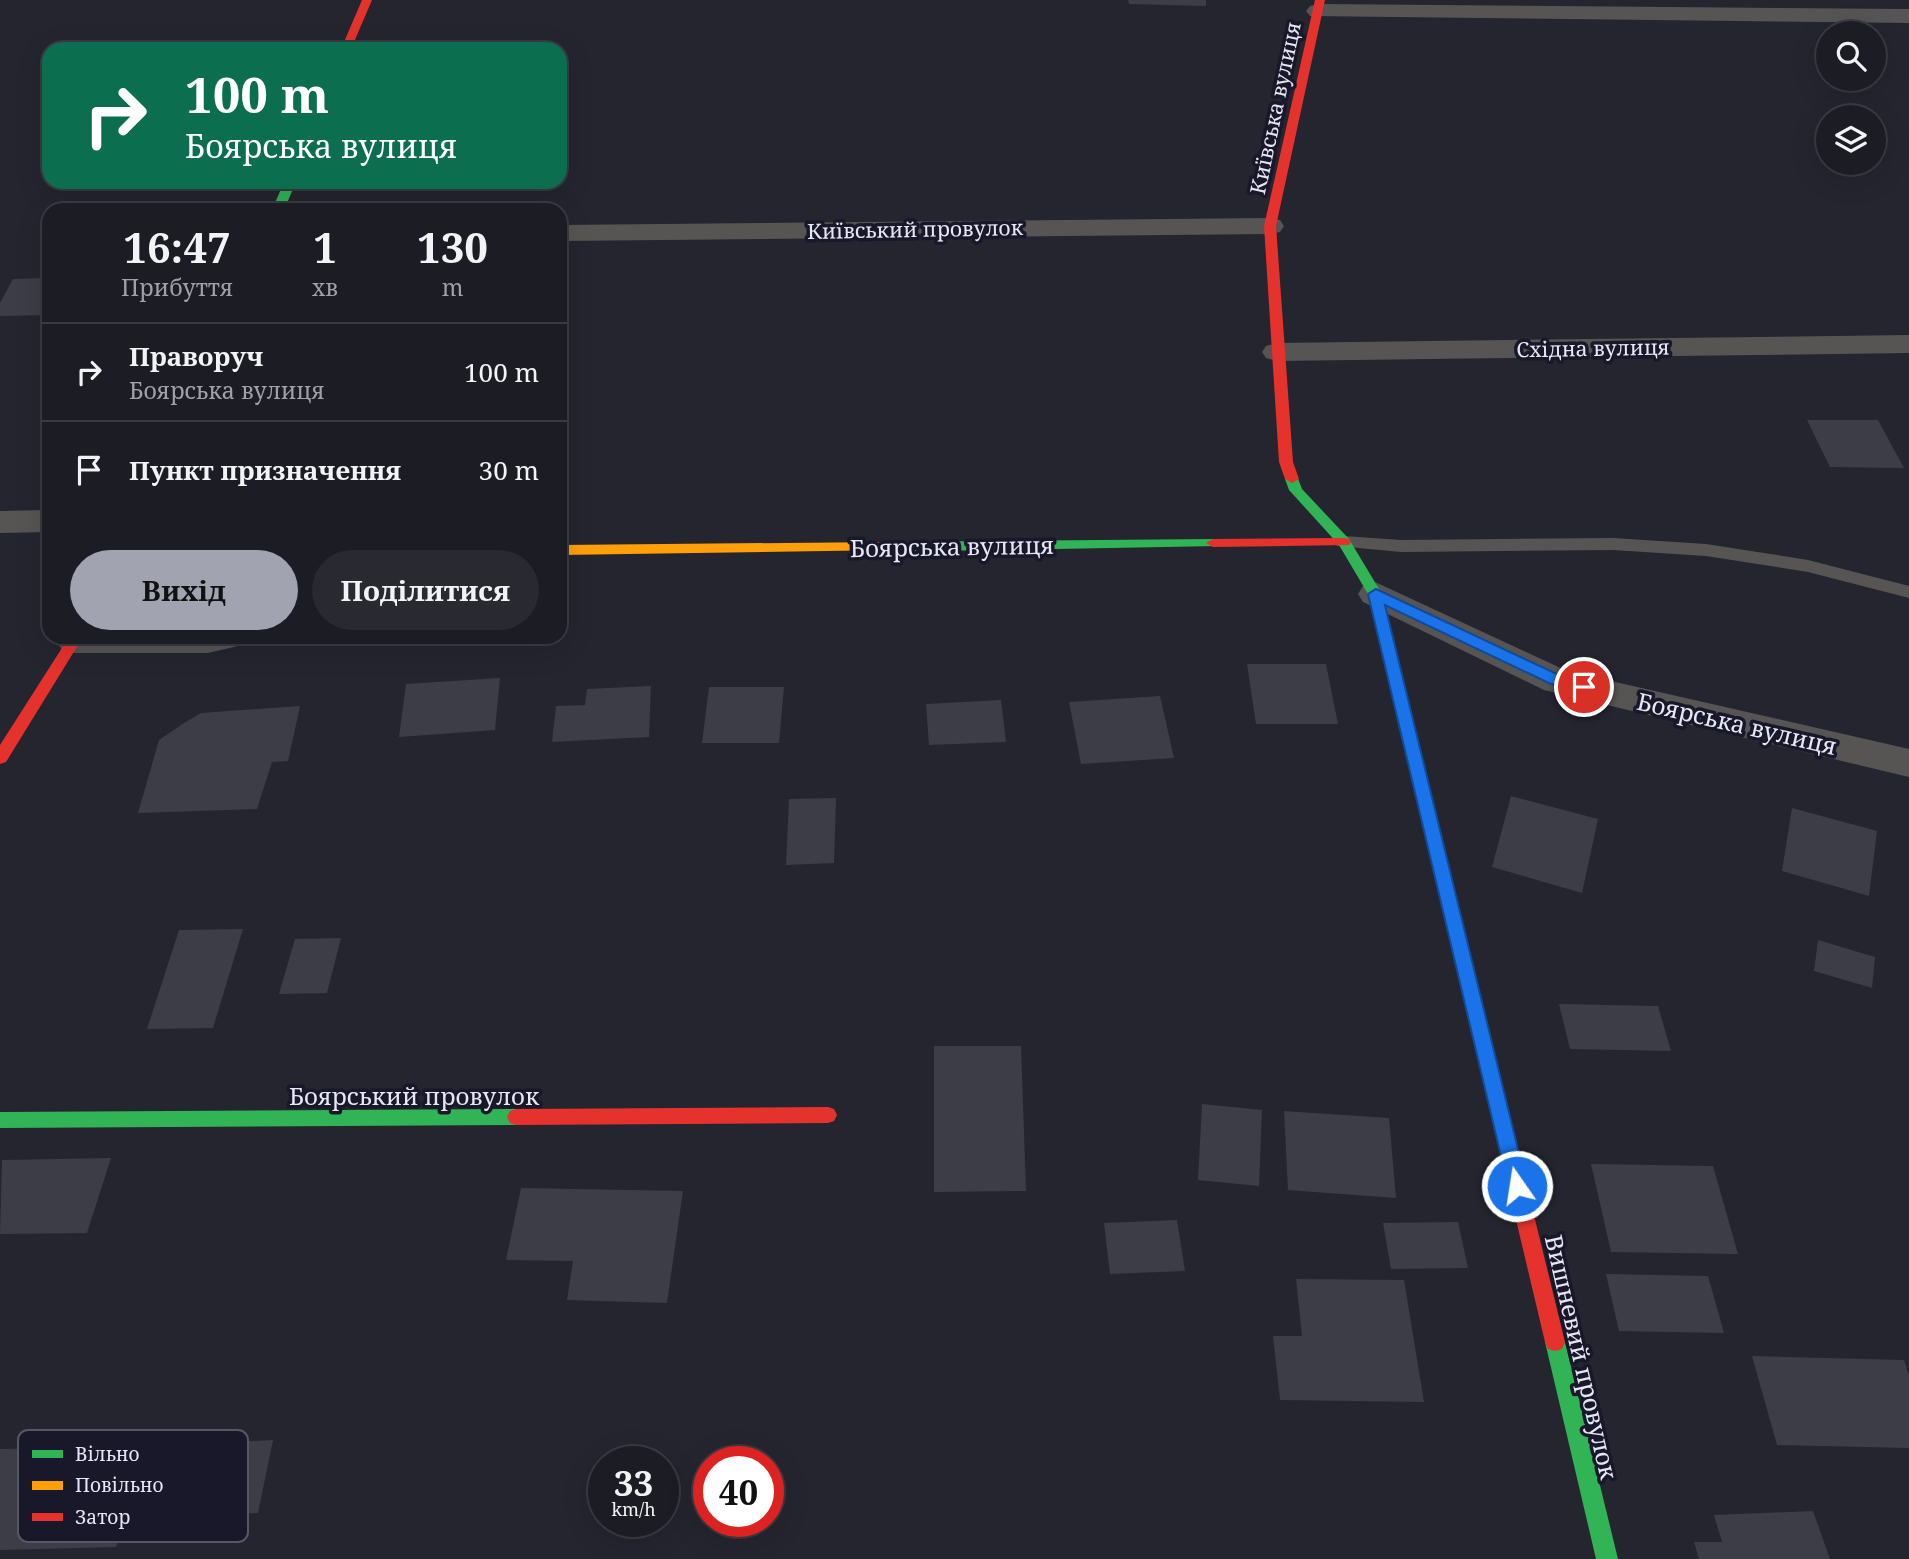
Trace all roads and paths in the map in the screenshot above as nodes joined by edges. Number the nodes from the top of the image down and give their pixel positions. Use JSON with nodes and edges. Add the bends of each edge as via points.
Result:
{"nodes":[{"id":1,"x":367,"y":0,"type":"edge"},
{"id":2,"x":1319,"y":6,"type":"edge"},
{"id":3,"x":1909,"y":16,"type":"edge"},
{"id":4,"x":349,"y":42,"type":"edge"},
{"id":5,"x":1270,"y":226,"type":"junction"},
{"id":6,"x":567,"y":233,"type":"edge"},
{"id":7,"x":1909,"y":344,"type":"edge"},
{"id":8,"x":1277,"y":352,"type":"junction"},
{"id":9,"x":0,"y":522,"type":"edge"},
{"id":10,"x":42,"y":522,"type":"edge"},
{"id":11,"x":1344,"y":542,"type":"junction"},
{"id":12,"x":567,"y":550,"type":"edge"},
{"id":13,"x":1909,"y":592,"type":"edge"},
{"id":14,"x":1376,"y":594,"type":"junction"},
{"id":15,"x":73,"y":644,"type":"edge"},
{"id":16,"x":0,"y":758,"type":"edge"},
{"id":17,"x":1909,"y":763,"type":"edge"},
{"id":18,"x":828,"y":1115,"type":"dead end"},
{"id":19,"x":0,"y":1120,"type":"edge"},
{"id":20,"x":1607,"y":1559,"type":"edge"}],
"edges":[{"from":1,"to":4,"type":"street"},
{"from":2,"to":3,"type":"street"},
{"from":2,"to":5,"type":"street","name":"Київська вулиця"},
{"from":5,"to":6,"type":"street","name":"Київський провулок"},
{"from":5,"to":8,"type":"street","name":"Київська вулиця"},
{"from":7,"to":8,"type":"street","name":"Східна вулиця"},
{"from":8,"to":11,"type":"street","name":"Вишневий провулок","via":[[1286,462],[1296,491]]},
{"from":9,"to":10,"type":"street"},
{"from":11,"to":12,"type":"street","name":"Боярська вулиця"},
{"from":11,"to":13,"type":"lane","via":[[1401,546],[1613,544],[1706,550],[1808,566]]},
{"from":11,"to":14,"type":"street","name":"Вишневий провулок"},
{"from":14,"to":17,"type":"street","name":"Боярська вулиця","via":[[1557,681]]},
{"from":14,"to":20,"type":"street","name":"Вишневий провулок"},
{"from":15,"to":16,"type":"street"},
{"from":18,"to":19,"type":"street","name":"Боярський провулок"}]}
